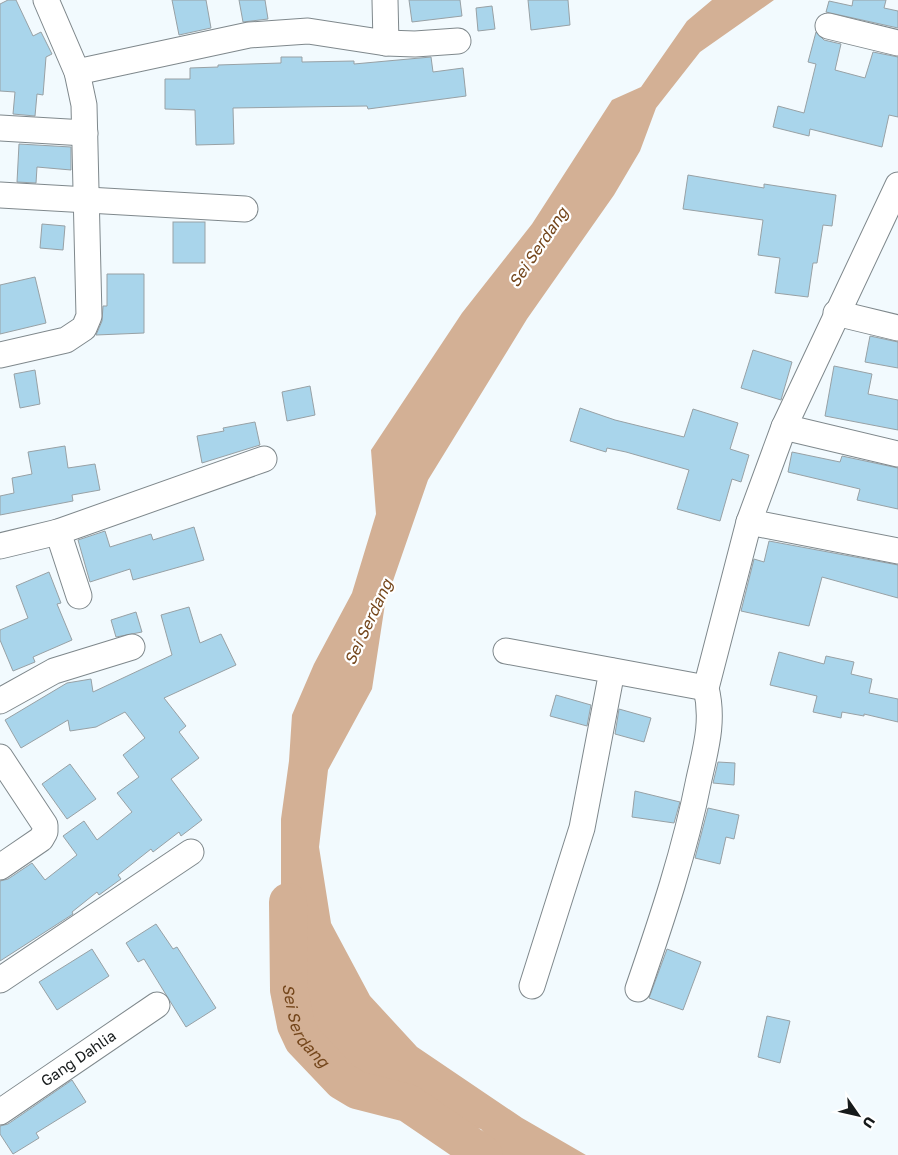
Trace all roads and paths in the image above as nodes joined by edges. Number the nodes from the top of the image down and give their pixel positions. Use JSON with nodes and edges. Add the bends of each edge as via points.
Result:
{"nodes":[{"id":1,"x":46,"y":0,"type":"edge"},
{"id":2,"x":385,"y":0,"type":"edge"},
{"id":3,"x":828,"y":26,"type":"dead end"},
{"id":4,"x":458,"y":40,"type":"dead end"},
{"id":5,"x":386,"y":43,"type":"junction"},
{"id":6,"x":898,"y":43,"type":"edge"},
{"id":7,"x":77,"y":72,"type":"junction"},
{"id":8,"x":0,"y":128,"type":"edge"},
{"id":9,"x":86,"y":133,"type":"junction"},
{"id":10,"x":898,"y":185,"type":"edge"},
{"id":11,"x":0,"y":196,"type":"edge"},
{"id":12,"x":85,"y":198,"type":"junction"},
{"id":13,"x":244,"y":209,"type":"dead end"},
{"id":14,"x":836,"y":313,"type":"junction"},
{"id":15,"x":898,"y":328,"type":"edge"},
{"id":16,"x":0,"y":355,"type":"edge"},
{"id":17,"x":784,"y":427,"type":"junction"},
{"id":18,"x":898,"y":454,"type":"edge"},
{"id":19,"x":264,"y":459,"type":"dead end"},
{"id":20,"x":749,"y":522,"type":"junction"},
{"id":21,"x":58,"y":532,"type":"junction"},
{"id":22,"x":0,"y":546,"type":"edge"},
{"id":23,"x":898,"y":551,"type":"edge"},
{"id":24,"x":79,"y":596,"type":"dead end"},
{"id":25,"x":132,"y":647,"type":"dead end"},
{"id":26,"x":506,"y":651,"type":"dead end"},
{"id":27,"x":612,"y":671,"type":"junction"},
{"id":28,"x":706,"y":688,"type":"junction"},
{"id":29,"x":0,"y":701,"type":"edge"},
{"id":30,"x":0,"y":757,"type":"edge"},
{"id":31,"x":191,"y":852,"type":"dead end"},
{"id":32,"x":0,"y":867,"type":"edge"},
{"id":33,"x":0,"y":980,"type":"edge"},
{"id":34,"x":532,"y":986,"type":"dead end"},
{"id":35,"x":638,"y":989,"type":"dead end"},
{"id":36,"x":157,"y":1005,"type":"dead end"},
{"id":37,"x":0,"y":1112,"type":"edge"}],
"edges":[{"from":1,"to":7,"type":"street"},
{"from":2,"to":5,"type":"street"},
{"from":3,"to":6,"type":"street"},
{"from":4,"to":5,"type":"street"},
{"from":5,"to":7,"type":"street","via":[[308,31],[249,35]]},
{"from":7,"to":9,"type":"street"},
{"from":8,"to":9,"type":"street"},
{"from":9,"to":12,"type":"street"},
{"from":10,"to":14,"type":"street"},
{"from":11,"to":12,"type":"street"},
{"from":12,"to":13,"type":"street"},
{"from":12,"to":16,"type":"street","via":[[89,308],[84,328],[66,340]]},
{"from":14,"to":15,"type":"street"},
{"from":14,"to":17,"type":"street"},
{"from":17,"to":18,"type":"street"},
{"from":17,"to":20,"type":"street"},
{"from":19,"to":21,"type":"street"},
{"from":20,"to":23,"type":"street"},
{"from":20,"to":28,"type":"street"},
{"from":21,"to":22,"type":"street"},
{"from":21,"to":24,"type":"street"},
{"from":25,"to":29,"type":"street","via":[[54,671]]},
{"from":26,"to":27,"type":"street"},
{"from":27,"to":28,"type":"street"},
{"from":27,"to":34,"type":"street","via":[[582,828]]},
{"from":28,"to":35,"type":"street","via":[[710,727],[695,802],[672,892]]},
{"from":30,"to":32,"type":"street","via":[[45,825],[41,839]]},
{"from":31,"to":33,"type":"street"},
{"from":36,"to":37,"type":"street","name":"Gang Dahlia"}]}
